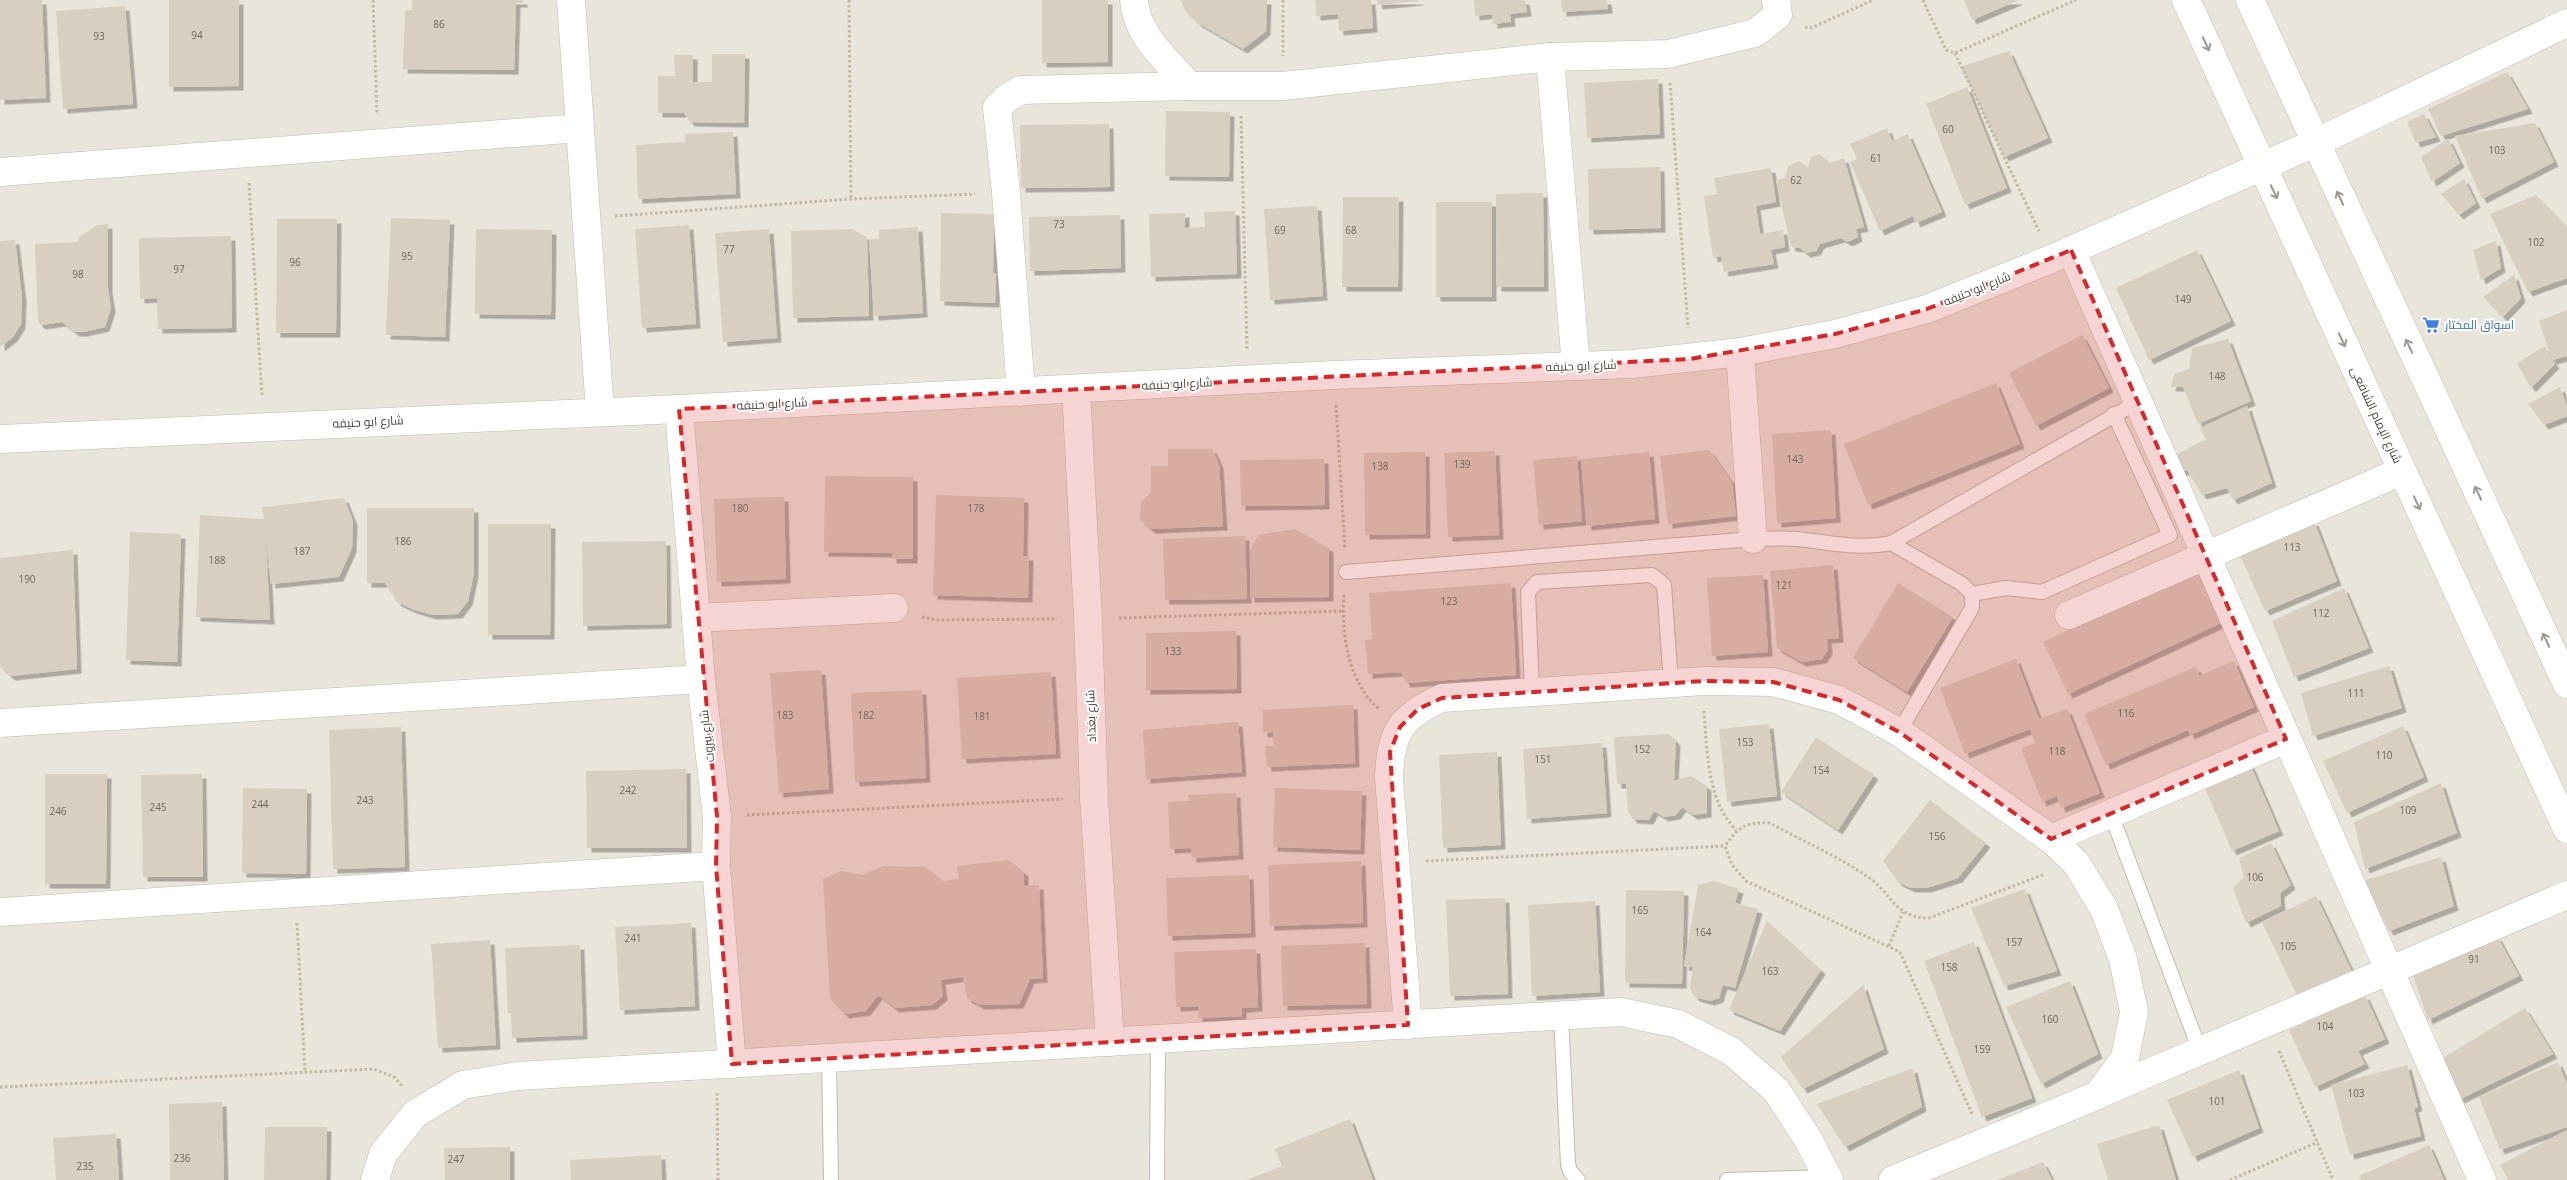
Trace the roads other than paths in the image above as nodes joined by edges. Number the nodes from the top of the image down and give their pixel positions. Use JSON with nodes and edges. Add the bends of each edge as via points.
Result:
{"nodes":[{"id":1,"x":571,"y":0,"type":"edge"},
{"id":2,"x":1134,"y":0,"type":"edge"},
{"id":3,"x":2186,"y":0,"type":"edge"},
{"id":4,"x":2250,"y":0,"type":"edge"},
{"id":5,"x":1777,"y":8,"type":"edge"},
{"id":6,"x":2567,"y":23,"type":"edge"},
{"id":7,"x":1550,"y":57,"type":"junction"},
{"id":8,"x":1190,"y":86,"type":"junction"},
{"id":9,"x":580,"y":128,"type":"junction"},
{"id":10,"x":2315,"y":144,"type":"junction"},
{"id":11,"x":2262,"y":166,"type":"junction"},
{"id":12,"x":0,"y":172,"type":"edge"},
{"id":13,"x":2061,"y":255,"type":"junction"},
{"id":14,"x":1740,"y":352,"type":"junction"},
{"id":15,"x":1576,"y":366,"type":"junction"},
{"id":16,"x":1076,"y":389,"type":"junction"},
{"id":17,"x":1021,"y":392,"type":"junction"},
{"id":18,"x":2138,"y":402,"type":"junction"},
{"id":19,"x":678,"y":408,"type":"junction"},
{"id":20,"x":600,"y":412,"type":"junction"},
{"id":21,"x":2114,"y":414,"type":"junction"},
{"id":22,"x":0,"y":439,"type":"edge"},
{"id":23,"x":2402,"y":471,"type":"junction"},
{"id":24,"x":1753,"y":539,"type":"junction"},
{"id":25,"x":1891,"y":543,"type":"junction"},
{"id":26,"x":2205,"y":556,"type":"junction"},
{"id":27,"x":1346,"y":572,"type":"dead end"},
{"id":28,"x":1972,"y":594,"type":"junction"},
{"id":29,"x":894,"y":608,"type":"dead end"},
{"id":30,"x":2069,"y":615,"type":"dead end"},
{"id":31,"x":696,"y":618,"type":"junction"},
{"id":32,"x":701,"y":679,"type":"junction"},
{"id":33,"x":1671,"y":683,"type":"junction"},
{"id":34,"x":2567,"y":684,"type":"edge"},
{"id":35,"x":1532,"y":692,"type":"junction"},
{"id":36,"x":0,"y":723,"type":"edge"},
{"id":37,"x":1899,"y":732,"type":"junction"},
{"id":38,"x":2286,"y":739,"type":"junction"},
{"id":39,"x":2111,"y":814,"type":"junction"},
{"id":40,"x":2567,"y":829,"type":"edge"},
{"id":41,"x":2051,"y":839,"type":"junction"},
{"id":42,"x":716,"y":866,"type":"junction"},
{"id":43,"x":2567,"y":895,"type":"edge"},
{"id":44,"x":0,"y":912,"type":"edge"},
{"id":45,"x":2390,"y":971,"type":"junction"},
{"id":46,"x":1561,"y":1015,"type":"junction"},
{"id":47,"x":1408,"y":1025,"type":"junction"},
{"id":48,"x":1158,"y":1039,"type":"junction"},
{"id":49,"x":1110,"y":1042,"type":"junction"},
{"id":50,"x":2200,"y":1052,"type":"junction"},
{"id":51,"x":829,"y":1058,"type":"junction"},
{"id":52,"x":724,"y":1064,"type":"junction"},
{"id":53,"x":2098,"y":1095,"type":"junction"},
{"id":54,"x":1828,"y":1178,"type":"edge"},
{"id":55,"x":375,"y":1180,"type":"edge"},
{"id":56,"x":831,"y":1180,"type":"edge"},
{"id":57,"x":1157,"y":1180,"type":"edge"},
{"id":58,"x":1578,"y":1180,"type":"edge"},
{"id":59,"x":1727,"y":1180,"type":"edge"},
{"id":60,"x":1893,"y":1180,"type":"edge"},
{"id":61,"x":2482,"y":1180,"type":"edge"}],
"edges":[{"from":1,"to":9,"type":"street"},
{"from":2,"to":8,"type":"street","via":[[1135,12],[1146,38]]},
{"from":3,"to":11,"type":"street","name":"شارع الإمام الشافعى","one_way":true},
{"from":4,"to":10,"type":"street"},
{"from":5,"to":7,"type":"street","via":[[1755,32],[1668,54]]},
{"from":6,"to":10,"type":"street","name":"شارع ابو حنيفه"},
{"from":7,"to":8,"type":"street","via":[[1283,86]]},
{"from":7,"to":15,"type":"street"},
{"from":8,"to":17,"type":"street","via":[[1021,90],[997,108]]},
{"from":9,"to":12,"type":"street"},
{"from":9,"to":20,"type":"street"},
{"from":10,"to":11,"type":"street","name":"شارع ابو حنيفه"},
{"from":34,"to":10,"type":"street","one_way":true},
{"from":11,"to":13,"type":"street","name":"شارع ابو حنيفه"},
{"from":11,"to":23,"type":"street","name":"شارع الإمام الشافعى","one_way":true},
{"from":13,"to":14,"type":"street","name":"شارع ابو حنيفه","via":[[1927,309],[1835,334]]},
{"from":13,"to":18,"type":"street"},
{"from":14,"to":15,"type":"street","name":"شارع ابو حنيفه","via":[[1690,359]]},
{"from":14,"to":24,"type":"street"},
{"from":15,"to":16,"type":"street","name":"شارع ابو حنيفه"},
{"from":16,"to":17,"type":"street","name":"شارع ابو حنيفه"},
{"from":16,"to":49,"type":"street","name":"شارع بغداد","via":[[1094,798]]},
{"from":17,"to":19,"type":"street","name":"شارع ابو حنيفه"},
{"from":18,"to":21,"type":"lane"},
{"from":18,"to":26,"type":"street"},
{"from":19,"to":20,"type":"street","name":"شارع ابو حنيفه"},
{"from":19,"to":31,"type":"street","name":"شارع بيروت"},
{"from":20,"to":22,"type":"street","name":"شارع ابو حنيفه"},
{"from":21,"to":25,"type":"lane"},
{"from":21,"to":28,"type":"lane","via":[[2170,535],[2042,592],[2006,588]]},
{"from":23,"to":26,"type":"street"},
{"from":23,"to":40,"type":"street","name":"شارع الإمام الشافعى","one_way":true},
{"from":24,"to":25,"type":"lane","via":[[1797,539],[1864,547]]},
{"from":24,"to":27,"type":"lane"},
{"from":25,"to":28,"type":"lane","via":[[1962,584]]},
{"from":26,"to":30,"type":"street"},
{"from":26,"to":38,"type":"street"},
{"from":28,"to":37,"type":"lane","via":[[1972,608]]},
{"from":29,"to":31,"type":"street"},
{"from":31,"to":32,"type":"street","name":"شارع بيروت"},
{"from":32,"to":36,"type":"street"},
{"from":32,"to":42,"type":"street","name":"شارع بيروت","via":[[717,817]]},
{"from":33,"to":35,"type":"street"},
{"from":33,"to":35,"type":"lane","via":[[1664,586],[1652,575],[1537,582],[1528,592]]},
{"from":33,"to":37,"type":"street","via":[[1773,682],[1839,700]]},
{"from":35,"to":47,"type":"street","via":[[1442,698],[1418,709],[1400,727],[1390,752],[1389,778]]},
{"from":37,"to":41,"type":"street"},
{"from":38,"to":39,"type":"street"},
{"from":38,"to":45,"type":"street"},
{"from":39,"to":41,"type":"street"},
{"from":39,"to":50,"type":"lane"},
{"from":41,"to":53,"type":"street","via":[[2076,863],[2104,909],[2123,959],[2134,1012],[2125,1058]]},
{"from":42,"to":44,"type":"street"},
{"from":42,"to":52,"type":"street","name":"شارع بيروت"},
{"from":43,"to":45,"type":"street"},
{"from":45,"to":50,"type":"street"},
{"from":45,"to":61,"type":"street"},
{"from":46,"to":47,"type":"street"},
{"from":46,"to":54,"type":"street","via":[[1620,1012],[1678,1024],[1731,1051],[1776,1090],[1808,1139]]},
{"from":46,"to":58,"type":"lane","via":[[1568,1164]]},
{"from":47,"to":48,"type":"street"},
{"from":48,"to":49,"type":"street"},
{"from":48,"to":57,"type":"lane"},
{"from":49,"to":51,"type":"street"},
{"from":50,"to":53,"type":"street"},
{"from":51,"to":52,"type":"street"},
{"from":51,"to":56,"type":"lane"},
{"from":52,"to":55,"type":"street","via":[[518,1076],[463,1085],[415,1114],[383,1154]]},
{"from":53,"to":60,"type":"street"},
{"from":54,"to":59,"type":"lane"}]}
